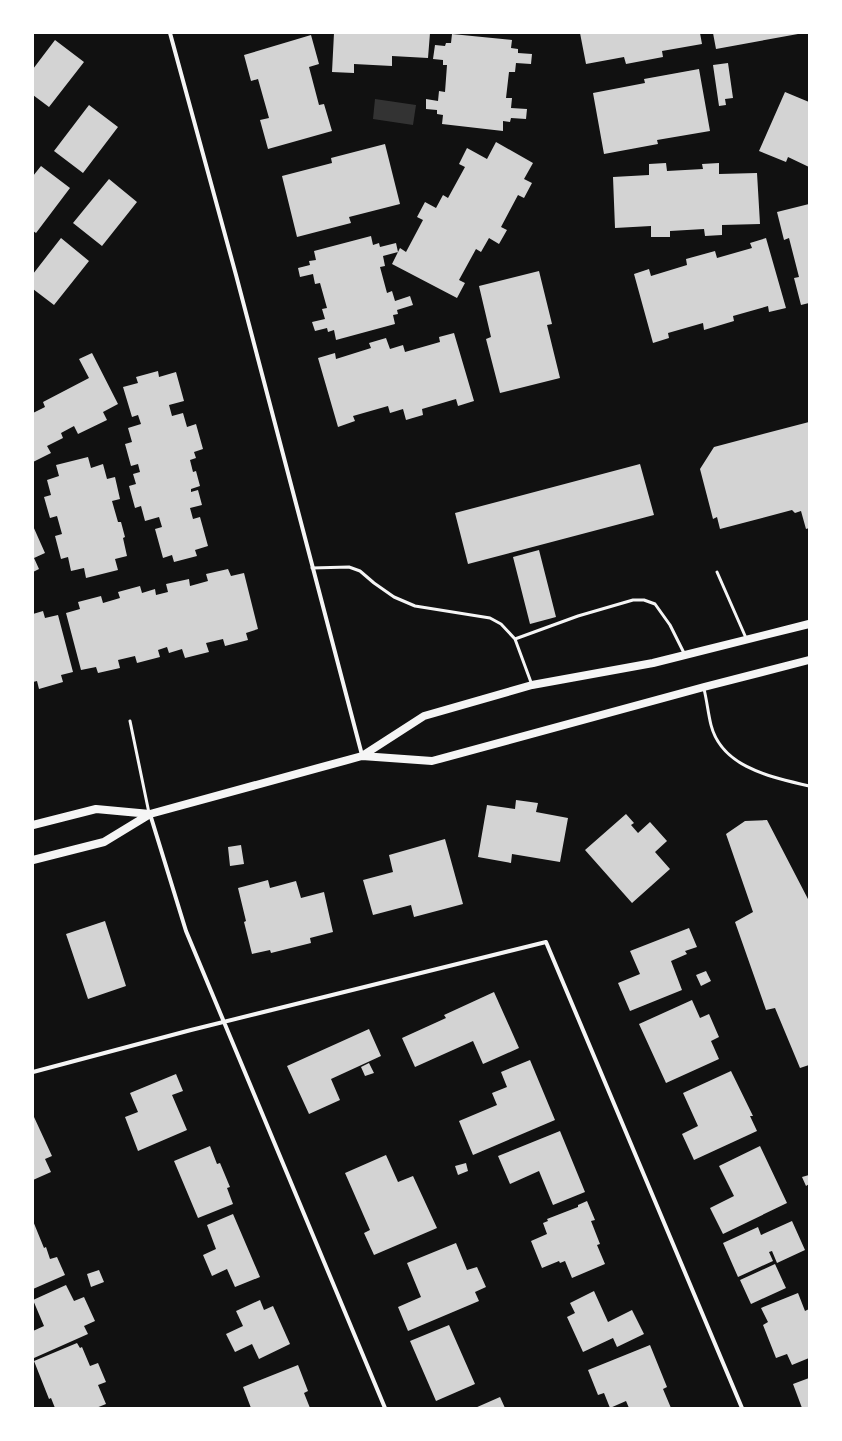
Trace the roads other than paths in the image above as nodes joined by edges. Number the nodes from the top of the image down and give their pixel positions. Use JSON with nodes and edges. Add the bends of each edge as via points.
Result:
{"nodes":[{"id":1,"x":170,"y":33,"type":"edge"},
{"id":2,"x":312,"y":568,"type":"junction"},
{"id":3,"x":717,"y":572,"type":"dead end"},
{"id":4,"x":809,"y":624,"type":"edge"},
{"id":5,"x":515,"y":639,"type":"junction"},
{"id":6,"x":747,"y":640,"type":"junction"},
{"id":7,"x":685,"y":655,"type":"junction"},
{"id":8,"x":809,"y":660,"type":"edge"},
{"id":9,"x":532,"y":685,"type":"junction"},
{"id":10,"x":704,"y":687,"type":"junction"},
{"id":11,"x":130,"y":721,"type":"dead end"},
{"id":12,"x":362,"y":756,"type":"junction"},
{"id":13,"x":809,"y":786,"type":"edge"},
{"id":14,"x":150,"y":814,"type":"junction"},
{"id":15,"x":33,"y":825,"type":"edge"},
{"id":16,"x":33,"y":860,"type":"edge"},
{"id":17,"x":224,"y":1022,"type":"junction"},
{"id":18,"x":33,"y":1072,"type":"edge"},
{"id":19,"x":385,"y":1408,"type":"edge"},
{"id":20,"x":742,"y":1408,"type":"edge"}],
"edges":[{"from":1,"to":2,"type":"street"},
{"from":2,"to":5,"type":"lane","via":[[349,567],[360,571],[394,596],[415,606],[490,618],[501,624]]},
{"from":2,"to":12,"type":"street"},
{"from":3,"to":6,"type":"lane"},
{"from":4,"to":6,"type":"main road"},
{"from":5,"to":7,"type":"lane","via":[[578,616],[633,600],[644,600],[655,604],[670,625]]},
{"from":5,"to":9,"type":"lane"},
{"from":6,"to":7,"type":"main road"},
{"from":7,"to":9,"type":"main road"},
{"from":8,"to":10,"type":"main road"},
{"from":9,"to":12,"type":"main road","via":[[424,716]]},
{"from":10,"to":12,"type":"main road","via":[[432,762]]},
{"from":10,"to":13,"type":"lane","via":[[711,725],[721,747],[736,760],[766,776]]},
{"from":11,"to":14,"type":"lane"},
{"from":12,"to":14,"type":"main road"},
{"from":14,"to":15,"type":"main road","via":[[96,809]]},
{"from":14,"to":16,"type":"main road","via":[[104,842]]},
{"from":14,"to":17,"type":"street","via":[[186,931]]},
{"from":17,"to":18,"type":"street"},
{"from":17,"to":19,"type":"street"},
{"from":17,"to":20,"type":"street","via":[[546,942]]}]}
